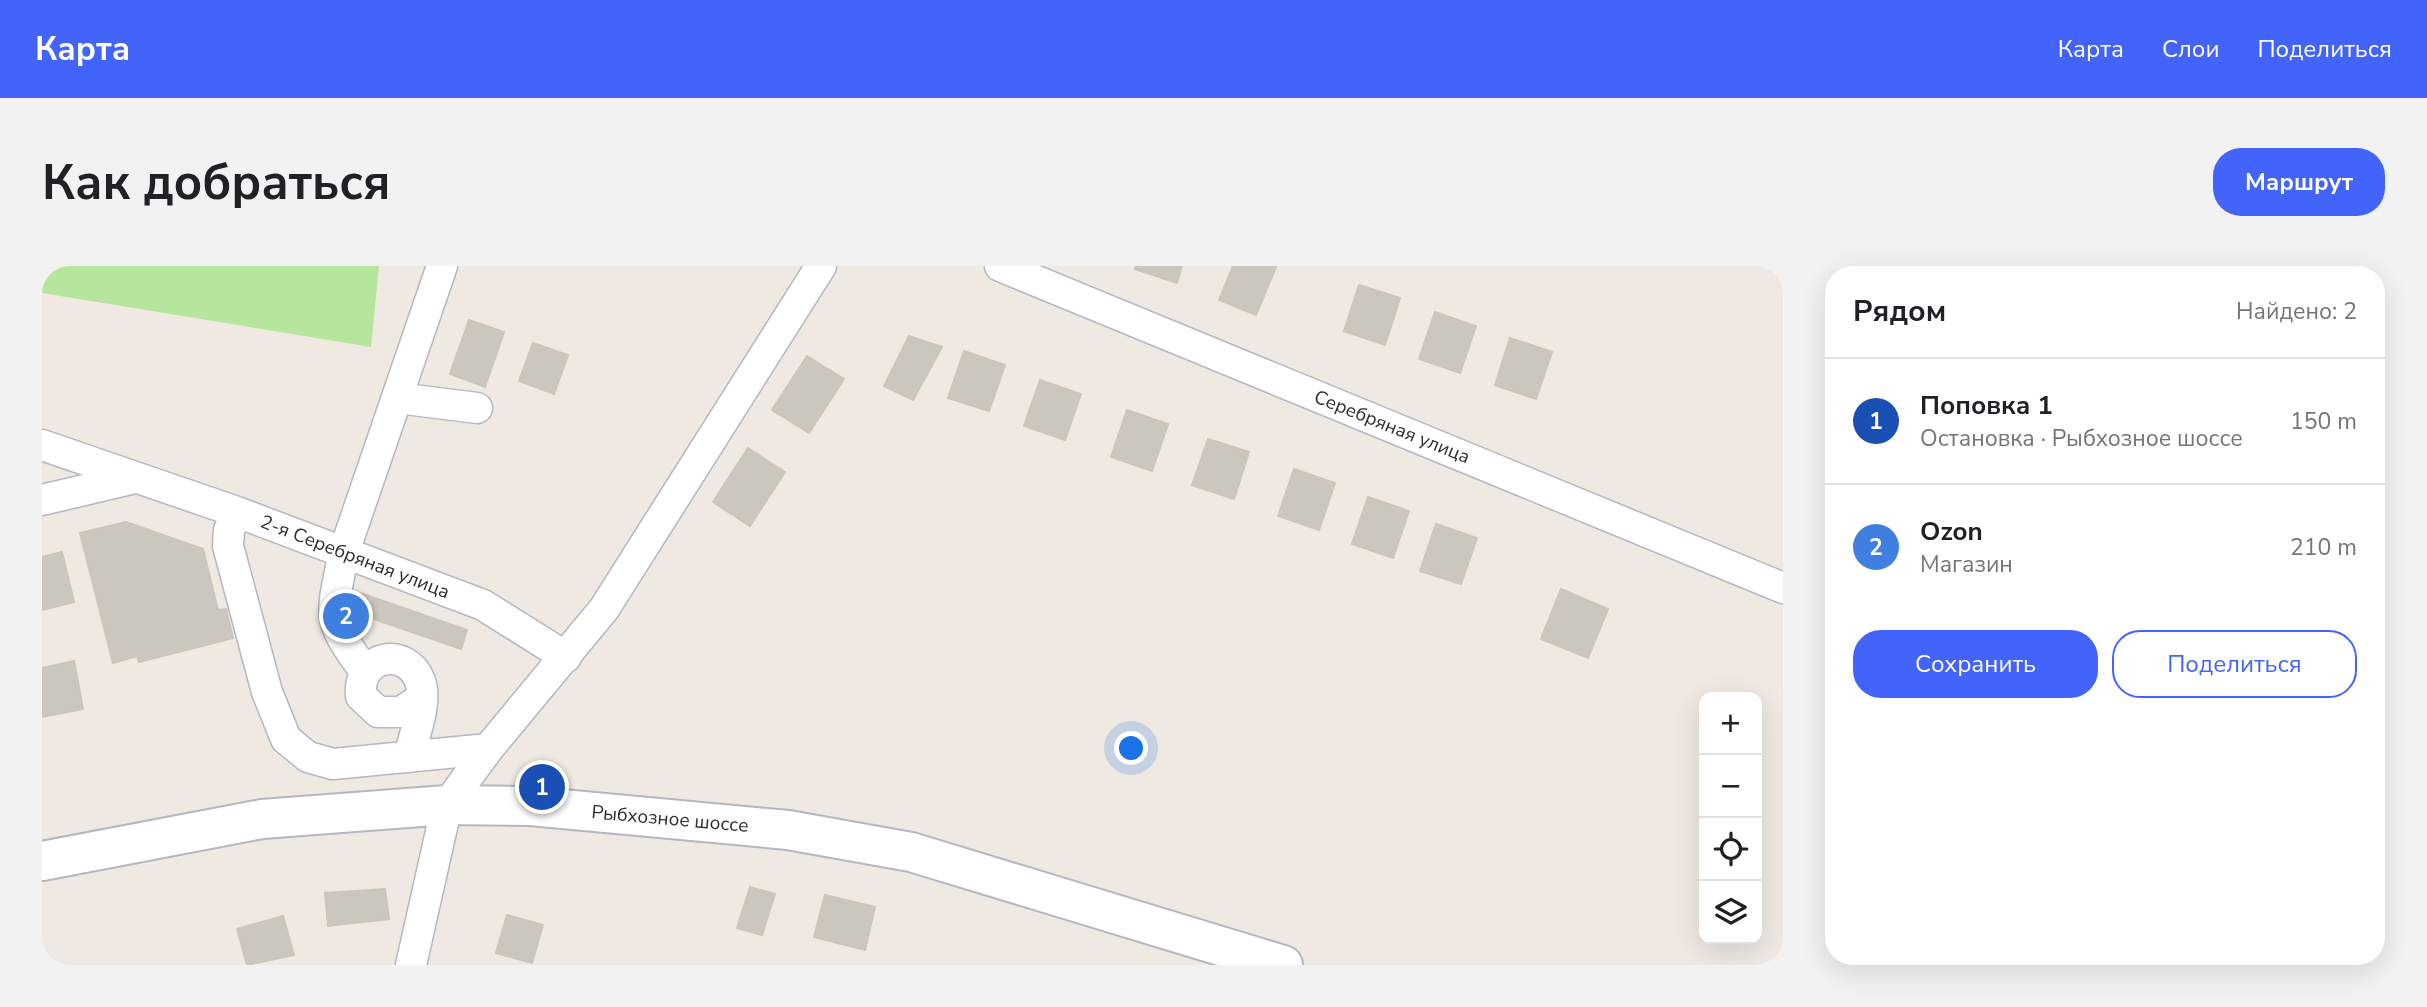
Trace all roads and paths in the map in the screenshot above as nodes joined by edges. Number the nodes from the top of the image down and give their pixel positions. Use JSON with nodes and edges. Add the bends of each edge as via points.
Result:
{"nodes":[{"id":1,"x":442,"y":266,"type":"edge"},
{"id":2,"x":821,"y":266,"type":"edge"},
{"id":3,"x":1000,"y":266,"type":"edge"},
{"id":4,"x":397,"y":398,"type":"junction"},
{"id":5,"x":477,"y":408,"type":"dead end"},
{"id":6,"x":42,"y":444,"type":"edge"},
{"id":7,"x":135,"y":478,"type":"junction"},
{"id":8,"x":42,"y":500,"type":"edge"},
{"id":9,"x":237,"y":512,"type":"junction"},
{"id":10,"x":344,"y":552,"type":"junction"},
{"id":11,"x":1783,"y":589,"type":"edge"},
{"id":12,"x":566,"y":657,"type":"junction"},
{"id":13,"x":365,"y":671,"type":"junction"},
{"id":14,"x":422,"y":698,"type":"junction"},
{"id":15,"x":488,"y":750,"type":"junction"},
{"id":16,"x":410,"y":757,"type":"junction"},
{"id":17,"x":447,"y":805,"type":"junction"},
{"id":18,"x":42,"y":861,"type":"edge"},
{"id":19,"x":411,"y":965,"type":"edge"},
{"id":20,"x":1283,"y":965,"type":"edge"}],
"edges":[{"from":1,"to":4,"type":"street"},
{"from":2,"to":12,"type":"street","via":[[604,609]]},
{"from":3,"to":11,"type":"street","name":"Серебряная улица"},
{"from":4,"to":5,"type":"street"},
{"from":4,"to":10,"type":"street"},
{"from":6,"to":7,"type":"street","name":"2-я Серебряная улица"},
{"from":7,"to":8,"type":"street"},
{"from":7,"to":9,"type":"street","name":"2-я Серебряная улица"},
{"from":9,"to":10,"type":"street","name":"2-я Серебряная улица"},
{"from":9,"to":16,"type":"street","via":[[228,546],[267,692],[286,739],[308,757],[333,764]]},
{"from":10,"to":12,"type":"street","name":"2-я Серебряная улица","via":[[482,605]]},
{"from":10,"to":13,"type":"street","via":[[333,611],[335,628]]},
{"from":12,"to":15,"type":"street"},
{"from":13,"to":14,"type":"street","via":[[381,660],[405,663],[421,682]]},
{"from":13,"to":14,"type":"street","via":[[359,681],[361,696],[377,712],[401,712]]},
{"from":14,"to":16,"type":"street"},
{"from":15,"to":16,"type":"street"},
{"from":15,"to":17,"type":"street"},
{"from":17,"to":18,"type":"street","name":"Рыбхозное шоссе","via":[[262,819]]},
{"from":17,"to":19,"type":"street"},
{"from":17,"to":20,"type":"street","name":"Рыбхозное шоссе","via":[[530,806],[774,829],[911,852]]}]}
